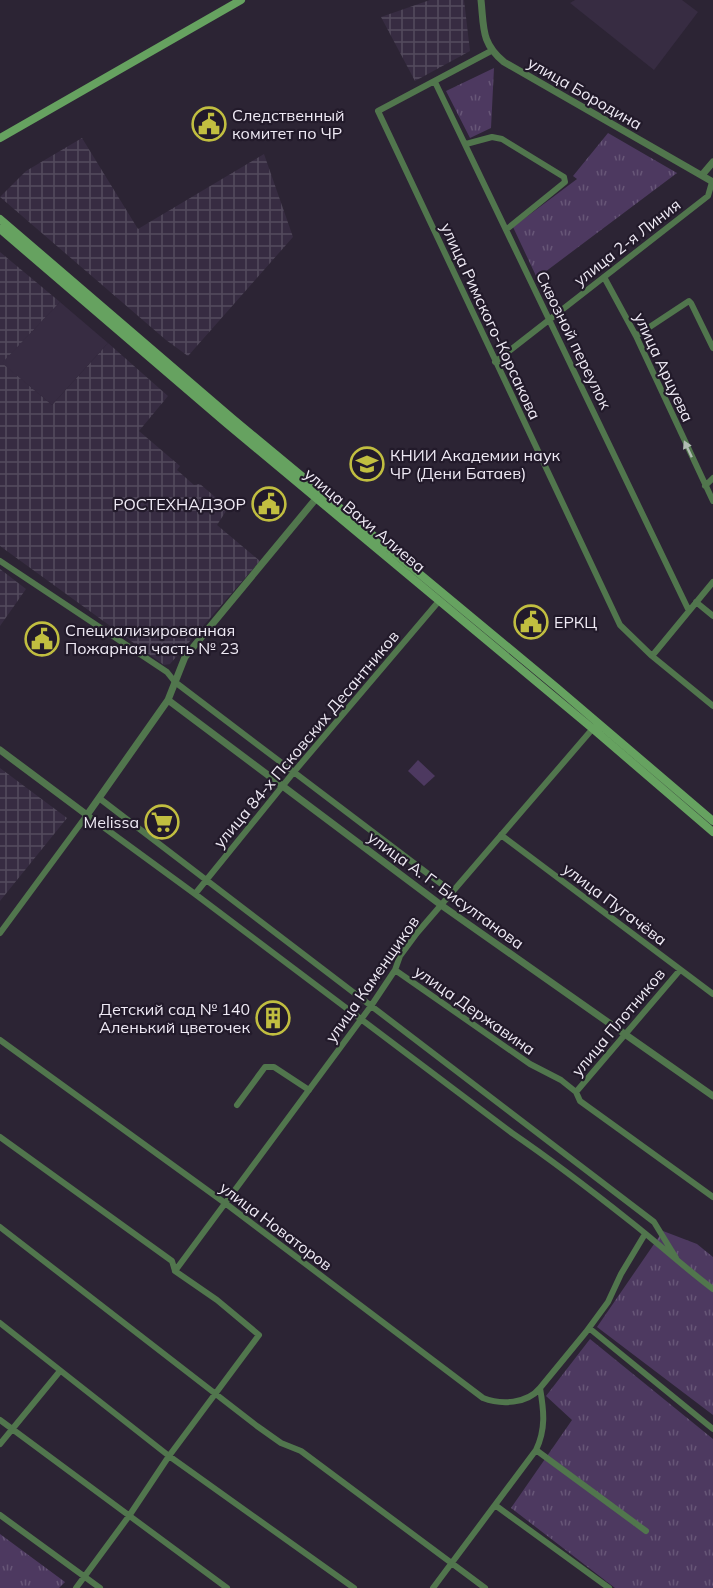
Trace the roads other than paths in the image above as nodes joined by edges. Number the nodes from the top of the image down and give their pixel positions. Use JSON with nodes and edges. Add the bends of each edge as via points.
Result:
{"nodes":[{"id":1,"x":241,"y":0,"type":"edge"},
{"id":2,"x":481,"y":0,"type":"edge"},
{"id":3,"x":491,"y":51,"type":"junction"},
{"id":4,"x":435,"y":82,"type":"junction"},
{"id":5,"x":0,"y":138,"type":"edge"},
{"id":6,"x":466,"y":144,"type":"junction"},
{"id":7,"x":713,"y":162,"type":"edge"},
{"id":8,"x":702,"y":175,"type":"junction"},
{"id":9,"x":713,"y":183,"type":"edge"},
{"id":10,"x":710,"y":196,"type":"edge"},
{"id":11,"x":0,"y":219,"type":"edge"},
{"id":12,"x":0,"y":229,"type":"edge"},
{"id":13,"x":507,"y":230,"type":"junction"},
{"id":14,"x":604,"y":277,"type":"junction"},
{"id":15,"x":548,"y":320,"type":"junction"},
{"id":16,"x":636,"y":336,"type":"junction"},
{"id":17,"x":713,"y":348,"type":"edge"},
{"id":18,"x":495,"y":362,"type":"junction"},
{"id":19,"x":713,"y":478,"type":"edge"},
{"id":20,"x":705,"y":486,"type":"junction"},
{"id":21,"x":319,"y":496,"type":"junction"},
{"id":22,"x":713,"y":501,"type":"edge"},
{"id":23,"x":0,"y":561,"type":"edge"},
{"id":24,"x":713,"y":582,"type":"edge"},
{"id":25,"x":439,"y":601,"type":"junction"},
{"id":26,"x":696,"y":602,"type":"junction"},
{"id":27,"x":689,"y":611,"type":"junction"},
{"id":28,"x":713,"y":616,"type":"edge"},
{"id":29,"x":652,"y":656,"type":"junction"},
{"id":30,"x":175,"y":682,"type":"junction"},
{"id":31,"x":168,"y":700,"type":"junction"},
{"id":32,"x":713,"y":706,"type":"edge"},
{"id":33,"x":595,"y":726,"type":"junction"},
{"id":34,"x":0,"y":750,"type":"edge"},
{"id":35,"x":292,"y":773,"type":"junction"},
{"id":36,"x":282,"y":786,"type":"junction"},
{"id":37,"x":99,"y":798,"type":"junction"},
{"id":38,"x":87,"y":815,"type":"junction"},
{"id":39,"x":713,"y":821,"type":"edge"},
{"id":40,"x":713,"y":832,"type":"edge"},
{"id":41,"x":501,"y":835,"type":"junction"},
{"id":42,"x":206,"y":880,"type":"junction"},
{"id":43,"x":452,"y":892,"type":"junction"},
{"id":44,"x":195,"y":894,"type":"junction"},
{"id":45,"x":441,"y":905,"type":"junction"},
{"id":46,"x":0,"y":933,"type":"edge"},
{"id":47,"x":395,"y":970,"type":"junction"},
{"id":48,"x":680,"y":970,"type":"junction"},
{"id":49,"x":713,"y":994,"type":"edge"},
{"id":50,"x":371,"y":1006,"type":"junction"},
{"id":51,"x":361,"y":1020,"type":"junction"},
{"id":52,"x":626,"y":1033,"type":"junction"},
{"id":53,"x":0,"y":1041,"type":"edge"},
{"id":54,"x":309,"y":1090,"type":"junction"},
{"id":55,"x":576,"y":1092,"type":"junction"},
{"id":56,"x":713,"y":1096,"type":"edge"},
{"id":57,"x":237,"y":1105,"type":"dead end"},
{"id":58,"x":0,"y":1138,"type":"edge"},
{"id":59,"x":713,"y":1197,"type":"edge"},
{"id":60,"x":225,"y":1203,"type":"junction"},
{"id":61,"x":0,"y":1227,"type":"edge"},
{"id":62,"x":645,"y":1234,"type":"junction"},
{"id":63,"x":679,"y":1264,"type":"junction"},
{"id":64,"x":175,"y":1271,"type":"junction"},
{"id":65,"x":713,"y":1289,"type":"edge"},
{"id":66,"x":0,"y":1323,"type":"edge"},
{"id":67,"x":589,"y":1328,"type":"junction"},
{"id":68,"x":60,"y":1371,"type":"junction"},
{"id":69,"x":540,"y":1388,"type":"junction"},
{"id":70,"x":216,"y":1392,"type":"junction"},
{"id":71,"x":0,"y":1420,"type":"edge"},
{"id":72,"x":11,"y":1428,"type":"junction"},
{"id":73,"x":713,"y":1429,"type":"edge"},
{"id":74,"x":0,"y":1444,"type":"edge"},
{"id":75,"x":536,"y":1450,"type":"junction"},
{"id":76,"x":169,"y":1456,"type":"junction"},
{"id":77,"x":495,"y":1505,"type":"junction"},
{"id":78,"x":0,"y":1515,"type":"edge"},
{"id":79,"x":129,"y":1516,"type":"junction"},
{"id":80,"x":646,"y":1531,"type":"dead end"},
{"id":81,"x":451,"y":1563,"type":"junction"},
{"id":82,"x":84,"y":1577,"type":"junction"},
{"id":83,"x":76,"y":1588,"type":"edge"},
{"id":84,"x":100,"y":1588,"type":"edge"},
{"id":85,"x":227,"y":1588,"type":"edge"},
{"id":86,"x":354,"y":1588,"type":"edge"},
{"id":87,"x":433,"y":1588,"type":"edge"},
{"id":88,"x":485,"y":1588,"type":"edge"},
{"id":89,"x":609,"y":1588,"type":"edge"}],
"edges":[{"from":1,"to":5,"type":"main road"},
{"from":2,"to":3,"type":"street"},
{"from":3,"to":4,"type":"street"},
{"from":3,"to":8,"type":"street","name":"улица Бородина"},
{"from":4,"to":6,"type":"street","name":"Сквозной переулок"},
{"from":4,"to":18,"type":"street","name":"улица Римского-Корсакова","via":[[378,111]]},
{"from":6,"to":13,"type":"street","name":"Сквозной переулок"},
{"from":6,"to":13,"type":"street","via":[[492,137],[502,139],[564,177],[565,182]]},
{"from":7,"to":8,"type":"street"},
{"from":8,"to":9,"type":"street","name":"улица Бородина"},
{"from":9,"to":10,"type":"street","name":"улица 2-я Линия"},
{"from":10,"to":14,"type":"street","name":"улица 2-я Линия"},
{"from":11,"to":21,"type":"main road","name":"улица Вахи Алиева"},
{"from":12,"to":21,"type":"main road","name":"улица Вахи Алиева"},
{"from":13,"to":15,"type":"street","name":"Сквозной переулок"},
{"from":14,"to":15,"type":"street","name":"улица 2-я Линия"},
{"from":14,"to":16,"type":"street","name":"улица Арцуева"},
{"from":15,"to":18,"type":"street","name":"улица 2-я Линия"},
{"from":15,"to":27,"type":"street","name":"Сквозной переулок"},
{"from":16,"to":17,"type":"street","via":[[689,301]]},
{"from":20,"to":16,"type":"street","name":"улица Арцуева","one_way":true},
{"from":18,"to":29,"type":"street","name":"улица Римского-Корсакова","via":[[620,625]]},
{"from":19,"to":20,"type":"street"},
{"from":20,"to":22,"type":"street","name":"улица Арцуева"},
{"from":21,"to":25,"type":"main road","name":"улица Вахи Алиева"},
{"from":21,"to":30,"type":"street","via":[[185,657]]},
{"from":21,"to":33,"type":"main road","name":"улица Вахи Алиева"},
{"from":23,"to":30,"type":"street","name":"улица А. Г. Бисултанова","via":[[167,672]]},
{"from":24,"to":26,"type":"street"},
{"from":25,"to":33,"type":"main road","name":"улица Вахи Алиева"},
{"from":25,"to":35,"type":"street","name":"улица 84-х Псковских Десантников"},
{"from":26,"to":27,"type":"street"},
{"from":26,"to":28,"type":"street"},
{"from":27,"to":29,"type":"street"},
{"from":29,"to":32,"type":"street","name":"улица Римского-Корсакова"},
{"from":30,"to":31,"type":"street"},
{"from":30,"to":35,"type":"street","name":"улица А. Г. Бисултанова"},
{"from":31,"to":36,"type":"street","name":"улица А. Г. Бисултанова"},
{"from":31,"to":37,"type":"street"},
{"from":33,"to":39,"type":"main road","name":"улица Вахи Алиева"},
{"from":33,"to":40,"type":"main road","name":"улица Вахи Алиева"},
{"from":33,"to":41,"type":"street","name":"улица Каменщиков"},
{"from":34,"to":38,"type":"street"},
{"from":35,"to":36,"type":"street","name":"улица 84-х Псковских Десантников"},
{"from":35,"to":43,"type":"street","name":"улица А. Г. Бисултанова"},
{"from":36,"to":42,"type":"street","name":"улица 84-х Псковских Десантников"},
{"from":36,"to":45,"type":"street","name":"улица А. Г. Бисултанова"},
{"from":37,"to":38,"type":"street"},
{"from":37,"to":42,"type":"street"},
{"from":38,"to":44,"type":"street"},
{"from":38,"to":46,"type":"street"},
{"from":41,"to":43,"type":"street","name":"улица Каменщиков"},
{"from":41,"to":48,"type":"street","name":"улица Пугачёва"},
{"from":42,"to":44,"type":"street","name":"улица 84-х Псковских Десантников"},
{"from":42,"to":50,"type":"street"},
{"from":43,"to":45,"type":"street","name":"улица Каменщиков"},
{"from":44,"to":51,"type":"street"},
{"from":45,"to":47,"type":"street","name":"улица Каменщиков","via":[[400,956]]},
{"from":45,"to":52,"type":"street","name":"улица А. Г. Бисултанова"},
{"from":47,"to":50,"type":"street","name":"улица Каменщиков"},
{"from":47,"to":55,"type":"street","name":"улица Державина"},
{"from":48,"to":49,"type":"street","name":"улица Пугачёва"},
{"from":48,"to":52,"type":"street","name":"улица Плотников"},
{"from":50,"to":51,"type":"street","name":"улица Каменщиков"},
{"from":50,"to":63,"type":"street","via":[[654,1222]]},
{"from":51,"to":54,"type":"street","name":"улица Каменщиков"},
{"from":51,"to":62,"type":"street"},
{"from":52,"to":55,"type":"street","name":"улица Плотников"},
{"from":52,"to":56,"type":"street","name":"улица А. Г. Бисултанова"},
{"from":53,"to":60,"type":"street","name":"улица Новаторов"},
{"from":54,"to":57,"type":"street","via":[[269,1066]]},
{"from":54,"to":60,"type":"street","name":"улица Каменщиков"},
{"from":55,"to":59,"type":"street","name":"улица Державина","via":[[579,1101]]},
{"from":58,"to":64,"type":"street","via":[[172,1261]]},
{"from":60,"to":64,"type":"street","name":"улица Каменщиков"},
{"from":60,"to":69,"type":"street","name":"улица Новаторов","via":[[483,1398],[521,1401]]},
{"from":61,"to":70,"type":"street"},
{"from":62,"to":63,"type":"street"},
{"from":62,"to":67,"type":"street","via":[[608,1302]]},
{"from":63,"to":65,"type":"street"},
{"from":64,"to":70,"type":"street","via":[[259,1335]]},
{"from":66,"to":68,"type":"street"},
{"from":67,"to":69,"type":"street"},
{"from":67,"to":73,"type":"street"},
{"from":68,"to":72,"type":"street"},
{"from":68,"to":76,"type":"street"},
{"from":69,"to":75,"type":"street","via":[[544,1422]]},
{"from":70,"to":76,"type":"street"},
{"from":70,"to":81,"type":"street","via":[[257,1426],[281,1443],[301,1450]]},
{"from":71,"to":72,"type":"street"},
{"from":72,"to":74,"type":"street"},
{"from":72,"to":79,"type":"street"},
{"from":75,"to":77,"type":"street"},
{"from":75,"to":80,"type":"street"},
{"from":76,"to":79,"type":"street"},
{"from":76,"to":86,"type":"street"},
{"from":77,"to":81,"type":"street"},
{"from":77,"to":89,"type":"street"},
{"from":78,"to":82,"type":"street"},
{"from":79,"to":82,"type":"street"},
{"from":79,"to":85,"type":"street"},
{"from":81,"to":87,"type":"street"},
{"from":81,"to":88,"type":"street"},
{"from":82,"to":83,"type":"street"},
{"from":82,"to":84,"type":"street"}]}
